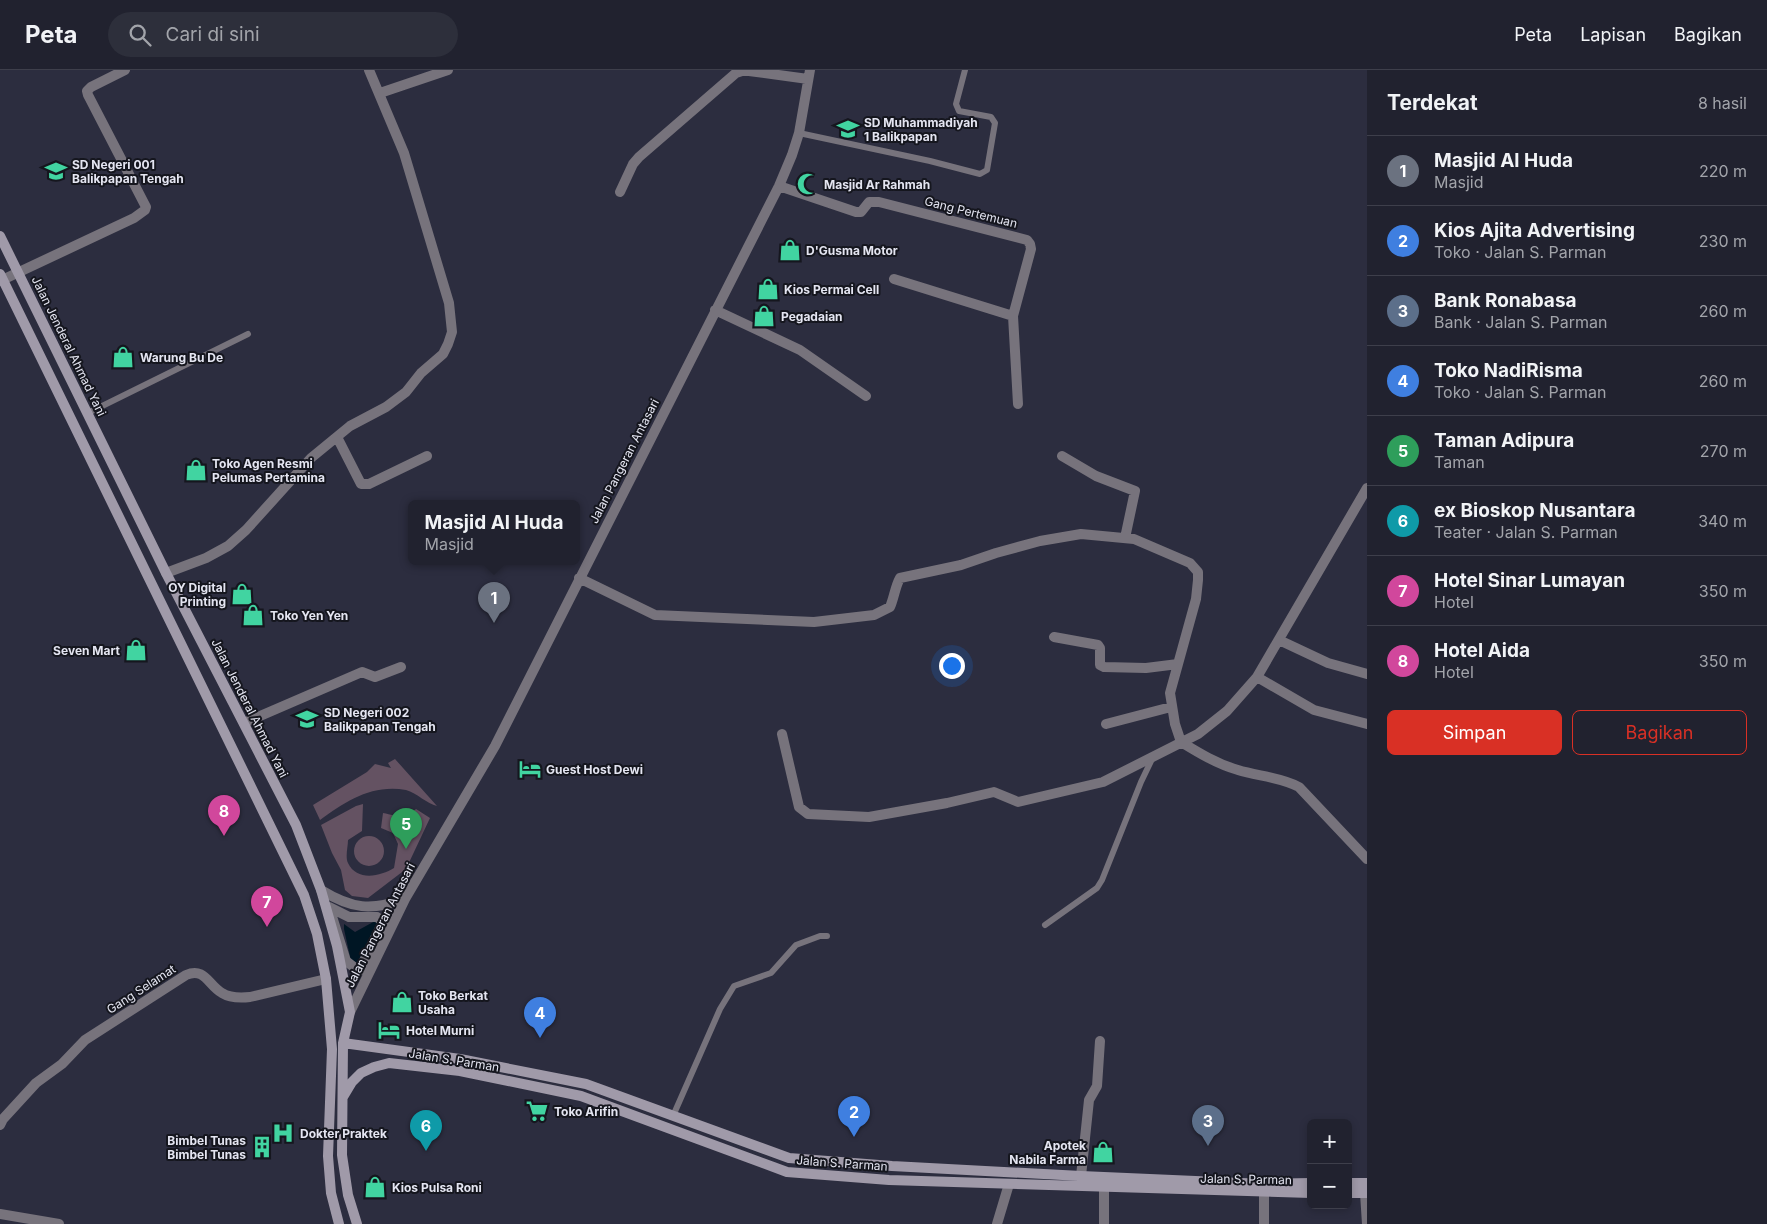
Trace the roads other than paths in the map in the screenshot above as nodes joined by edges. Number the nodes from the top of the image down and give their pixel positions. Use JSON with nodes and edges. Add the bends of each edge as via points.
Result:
{"nodes":[{"id":1,"x":125,"y":70,"type":"edge"},
{"id":2,"x":369,"y":70,"type":"edge"},
{"id":3,"x":448,"y":70,"type":"edge"},
{"id":4,"x":965,"y":70,"type":"edge"},
{"id":5,"x":809,"y":74,"type":"edge"},
{"id":6,"x":380,"y":93,"type":"junction"},
{"id":7,"x":798,"y":133,"type":"junction"},
{"id":8,"x":780,"y":186,"type":"junction"},
{"id":9,"x":620,"y":192,"type":"dead end"},
{"id":10,"x":0,"y":236,"type":"edge"},
{"id":11,"x":19,"y":272,"type":"junction"},
{"id":12,"x":1,"y":278,"type":"edge"},
{"id":13,"x":894,"y":279,"type":"dead end"},
{"id":14,"x":715,"y":310,"type":"junction"},
{"id":15,"x":1013,"y":316,"type":"junction"},
{"id":16,"x":248,"y":334,"type":"dead end"},
{"id":17,"x":866,"y":396,"type":"dead end"},
{"id":18,"x":1018,"y":404,"type":"dead end"},
{"id":19,"x":88,"y":413,"type":"junction"},
{"id":20,"x":337,"y":437,"type":"junction"},
{"id":21,"x":427,"y":456,"type":"dead end"},
{"id":22,"x":1062,"y":456,"type":"dead end"},
{"id":23,"x":1366,"y":491,"type":"edge"},
{"id":24,"x":1125,"y":538,"type":"junction"},
{"id":25,"x":166,"y":574,"type":"junction"},
{"id":26,"x":579,"y":578,"type":"junction"},
{"id":27,"x":1054,"y":637,"type":"dead end"},
{"id":28,"x":1280,"y":640,"type":"junction"},
{"id":29,"x":1178,"y":664,"type":"junction"},
{"id":30,"x":401,"y":667,"type":"dead end"},
{"id":31,"x":1367,"y":674,"type":"edge"},
{"id":32,"x":1257,"y":677,"type":"junction"},
{"id":33,"x":1171,"y":707,"type":"junction"},
{"id":34,"x":244,"y":722,"type":"junction"},
{"id":35,"x":1106,"y":724,"type":"dead end"},
{"id":36,"x":1367,"y":724,"type":"edge"},
{"id":37,"x":782,"y":734,"type":"dead end"},
{"id":38,"x":1181,"y":742,"type":"junction"},
{"id":39,"x":1153,"y":757,"type":"junction"},
{"id":40,"x":1367,"y":859,"type":"edge"},
{"id":41,"x":321,"y":890,"type":"junction"},
{"id":42,"x":405,"y":899,"type":"junction"},
{"id":43,"x":376,"y":917,"type":"joint"},
{"id":44,"x":1045,"y":925,"type":"dead end"},
{"id":45,"x":827,"y":936,"type":"dead end"},
{"id":46,"x":326,"y":979,"type":"junction"},
{"id":47,"x":350,"y":1012,"type":"junction"},
{"id":48,"x":1100,"y":1041,"type":"dead end"},
{"id":49,"x":343,"y":1043,"type":"junction"},
{"id":50,"x":343,"y":1098,"type":"junction"},
{"id":51,"x":674,"y":1116,"type":"junction"},
{"id":52,"x":0,"y":1125,"type":"edge"},
{"id":53,"x":1081,"y":1176,"type":"junction"},
{"id":54,"x":1009,"y":1184,"type":"junction"},
{"id":55,"x":1307,"y":1184,"type":"edge"},
{"id":56,"x":1352,"y":1185,"type":"edge"},
{"id":57,"x":1104,"y":1187,"type":"junction"},
{"id":58,"x":1264,"y":1188,"type":"junction"},
{"id":59,"x":1366,"y":1190,"type":"edge"},
{"id":60,"x":1352,"y":1192,"type":"edge"},
{"id":61,"x":1307,"y":1193,"type":"edge"},
{"id":62,"x":0,"y":1214,"type":"edge"},
{"id":63,"x":59,"y":1224,"type":"edge"},
{"id":64,"x":339,"y":1224,"type":"edge"},
{"id":65,"x":357,"y":1224,"type":"edge"},
{"id":66,"x":997,"y":1224,"type":"edge"},
{"id":67,"x":1104,"y":1224,"type":"edge"},
{"id":68,"x":1264,"y":1224,"type":"edge"},
{"id":69,"x":1367,"y":1224,"type":"edge"}],
"edges":[{"from":1,"to":11,"type":"street","via":[[87,91],[145,210]]},
{"from":2,"to":6,"type":"street"},
{"from":3,"to":6,"type":"street"},
{"from":4,"to":7,"type":"lane","via":[[957,108],[992,117],[994,123],[988,170],[980,174]]},
{"from":5,"to":7,"type":"street","name":"Jalan Pangeran Antasari"},
{"from":5,"to":9,"type":"street","via":[[736,73],[639,157]]},
{"from":6,"to":20,"type":"street","via":[[404,153],[449,303],[452,332],[443,354],[421,373],[406,392]]},
{"from":7,"to":8,"type":"street","name":"Jalan Pangeran Antasari"},
{"from":8,"to":14,"type":"street","name":"Jalan Pangeran Antasari"},
{"from":8,"to":15,"type":"street","name":"Gang Pertemuan","via":[[856,212],[861,212],[869,202],[879,202],[1026,240],[1032,249]]},
{"from":10,"to":11,"type":"main road","name":"Jalan Jenderal Ahmad Yani"},
{"from":11,"to":12,"type":"street"},
{"from":11,"to":19,"type":"main road","name":"Jalan Jenderal Ahmad Yani"},
{"from":12,"to":46,"type":"main road","via":[[304,894],[317,934]]},
{"from":13,"to":15,"type":"street"},
{"from":14,"to":17,"type":"street","via":[[800,350]]},
{"from":14,"to":26,"type":"street","name":"Jalan Pangeran Antasari"},
{"from":15,"to":18,"type":"street","name":"Gang Pertemuan"},
{"from":16,"to":19,"type":"lane"},
{"from":19,"to":25,"type":"main road","name":"Jalan Jenderal Ahmad Yani"},
{"from":20,"to":21,"type":"street","via":[[361,484],[370,484]]},
{"from":20,"to":25,"type":"street","via":[[311,458],[228,546]]},
{"from":22,"to":24,"type":"street","via":[[1096,476],[1135,491]]},
{"from":23,"to":28,"type":"street"},
{"from":24,"to":26,"type":"street","via":[[1096,534],[1066,535],[944,570],[900,578],[890,607],[874,615],[814,622],[655,615]]},
{"from":24,"to":29,"type":"street","via":[[1190,563],[1198,572],[1196,599]]},
{"from":25,"to":34,"type":"main road","name":"Jalan Jenderal Ahmad Yani"},
{"from":26,"to":42,"type":"street","name":"Jalan Pangeran Antasari","via":[[494,746]]},
{"from":27,"to":29,"type":"street","via":[[1098,645],[1100,665],[1104,667],[1146,668]]},
{"from":28,"to":31,"type":"street","via":[[1328,663]]},
{"from":28,"to":32,"type":"street"},
{"from":29,"to":33,"type":"street","via":[[1170,693]]},
{"from":30,"to":34,"type":"street","via":[[375,677],[362,672]]},
{"from":32,"to":36,"type":"street","via":[[1314,710]]},
{"from":32,"to":38,"type":"street","via":[[1217,721]]},
{"from":33,"to":35,"type":"street"},
{"from":33,"to":38,"type":"street"},
{"from":34,"to":41,"type":"main road","name":"Jalan Jenderal Ahmad Yani","via":[[296,825]]},
{"from":37,"to":39,"type":"street","via":[[798,806],[808,814],[817,815],[868,817],[994,792],[1018,802],[1103,782]]},
{"from":38,"to":39,"type":"street"},
{"from":38,"to":40,"type":"street","via":[[1221,764],[1298,787]]},
{"from":39,"to":44,"type":"lane","via":[[1097,888]]},
{"from":41,"to":42,"type":"street","via":[[360,907],[386,906]]},
{"from":41,"to":47,"type":"main road","name":"Jalan Jenderal Ahmad Yani","via":[[337,946]]},
{"from":42,"to":47,"type":"street","name":"Jalan Pangeran Antasari"},
{"from":43,"to":43,"type":"street","via":[[383,922],[359,971],[346,962],[329,907],[349,918]]},
{"from":45,"to":51,"type":"lane","via":[[796,945],[770,973],[734,986],[720,1009]]},
{"from":46,"to":52,"type":"street","name":"Gang Selamat","via":[[240,998],[223,994],[201,974],[186,975],[85,1040],[62,1064],[36,1083]]},
{"from":46,"to":64,"type":"main road","via":[[332,1049],[328,1156],[331,1193]]},
{"from":47,"to":49,"type":"main road","name":"Jalan Jenderal Ahmad Yani"},
{"from":48,"to":53,"type":"street","via":[[1097,1086],[1089,1100]]},
{"from":49,"to":50,"type":"main road","name":"Jalan Jenderal Ahmad Yani"},
{"from":49,"to":51,"type":"main road","name":"Jalan S. Parman","via":[[460,1058],[586,1084]]},
{"from":50,"to":54,"type":"main road","name":"Jalan S. Parman","via":[[361,1073],[385,1063],[460,1071],[581,1096],[788,1172],[889,1180]]},
{"from":50,"to":65,"type":"main road","name":"Jalan Jenderal Ahmad Yani","via":[[342,1155]]},
{"from":51,"to":53,"type":"main road","name":"Jalan S. Parman","via":[[789,1158]]},
{"from":53,"to":58,"type":"main road","name":"Jalan S. Parman"},
{"from":54,"to":57,"type":"main road","name":"Jalan S. Parman"},
{"from":54,"to":66,"type":"street"},
{"from":55,"to":58,"type":"main road","name":"Jalan S. Parman"},
{"from":56,"to":59,"type":"main road"},
{"from":57,"to":58,"type":"main road","name":"Jalan S. Parman"},
{"from":57,"to":67,"type":"street"},
{"from":58,"to":61,"type":"main road","name":"Jalan S. Parman"},
{"from":58,"to":68,"type":"street"},
{"from":59,"to":60,"type":"main road"},
{"from":59,"to":69,"type":"street"},
{"from":62,"to":63,"type":"street"}]}
